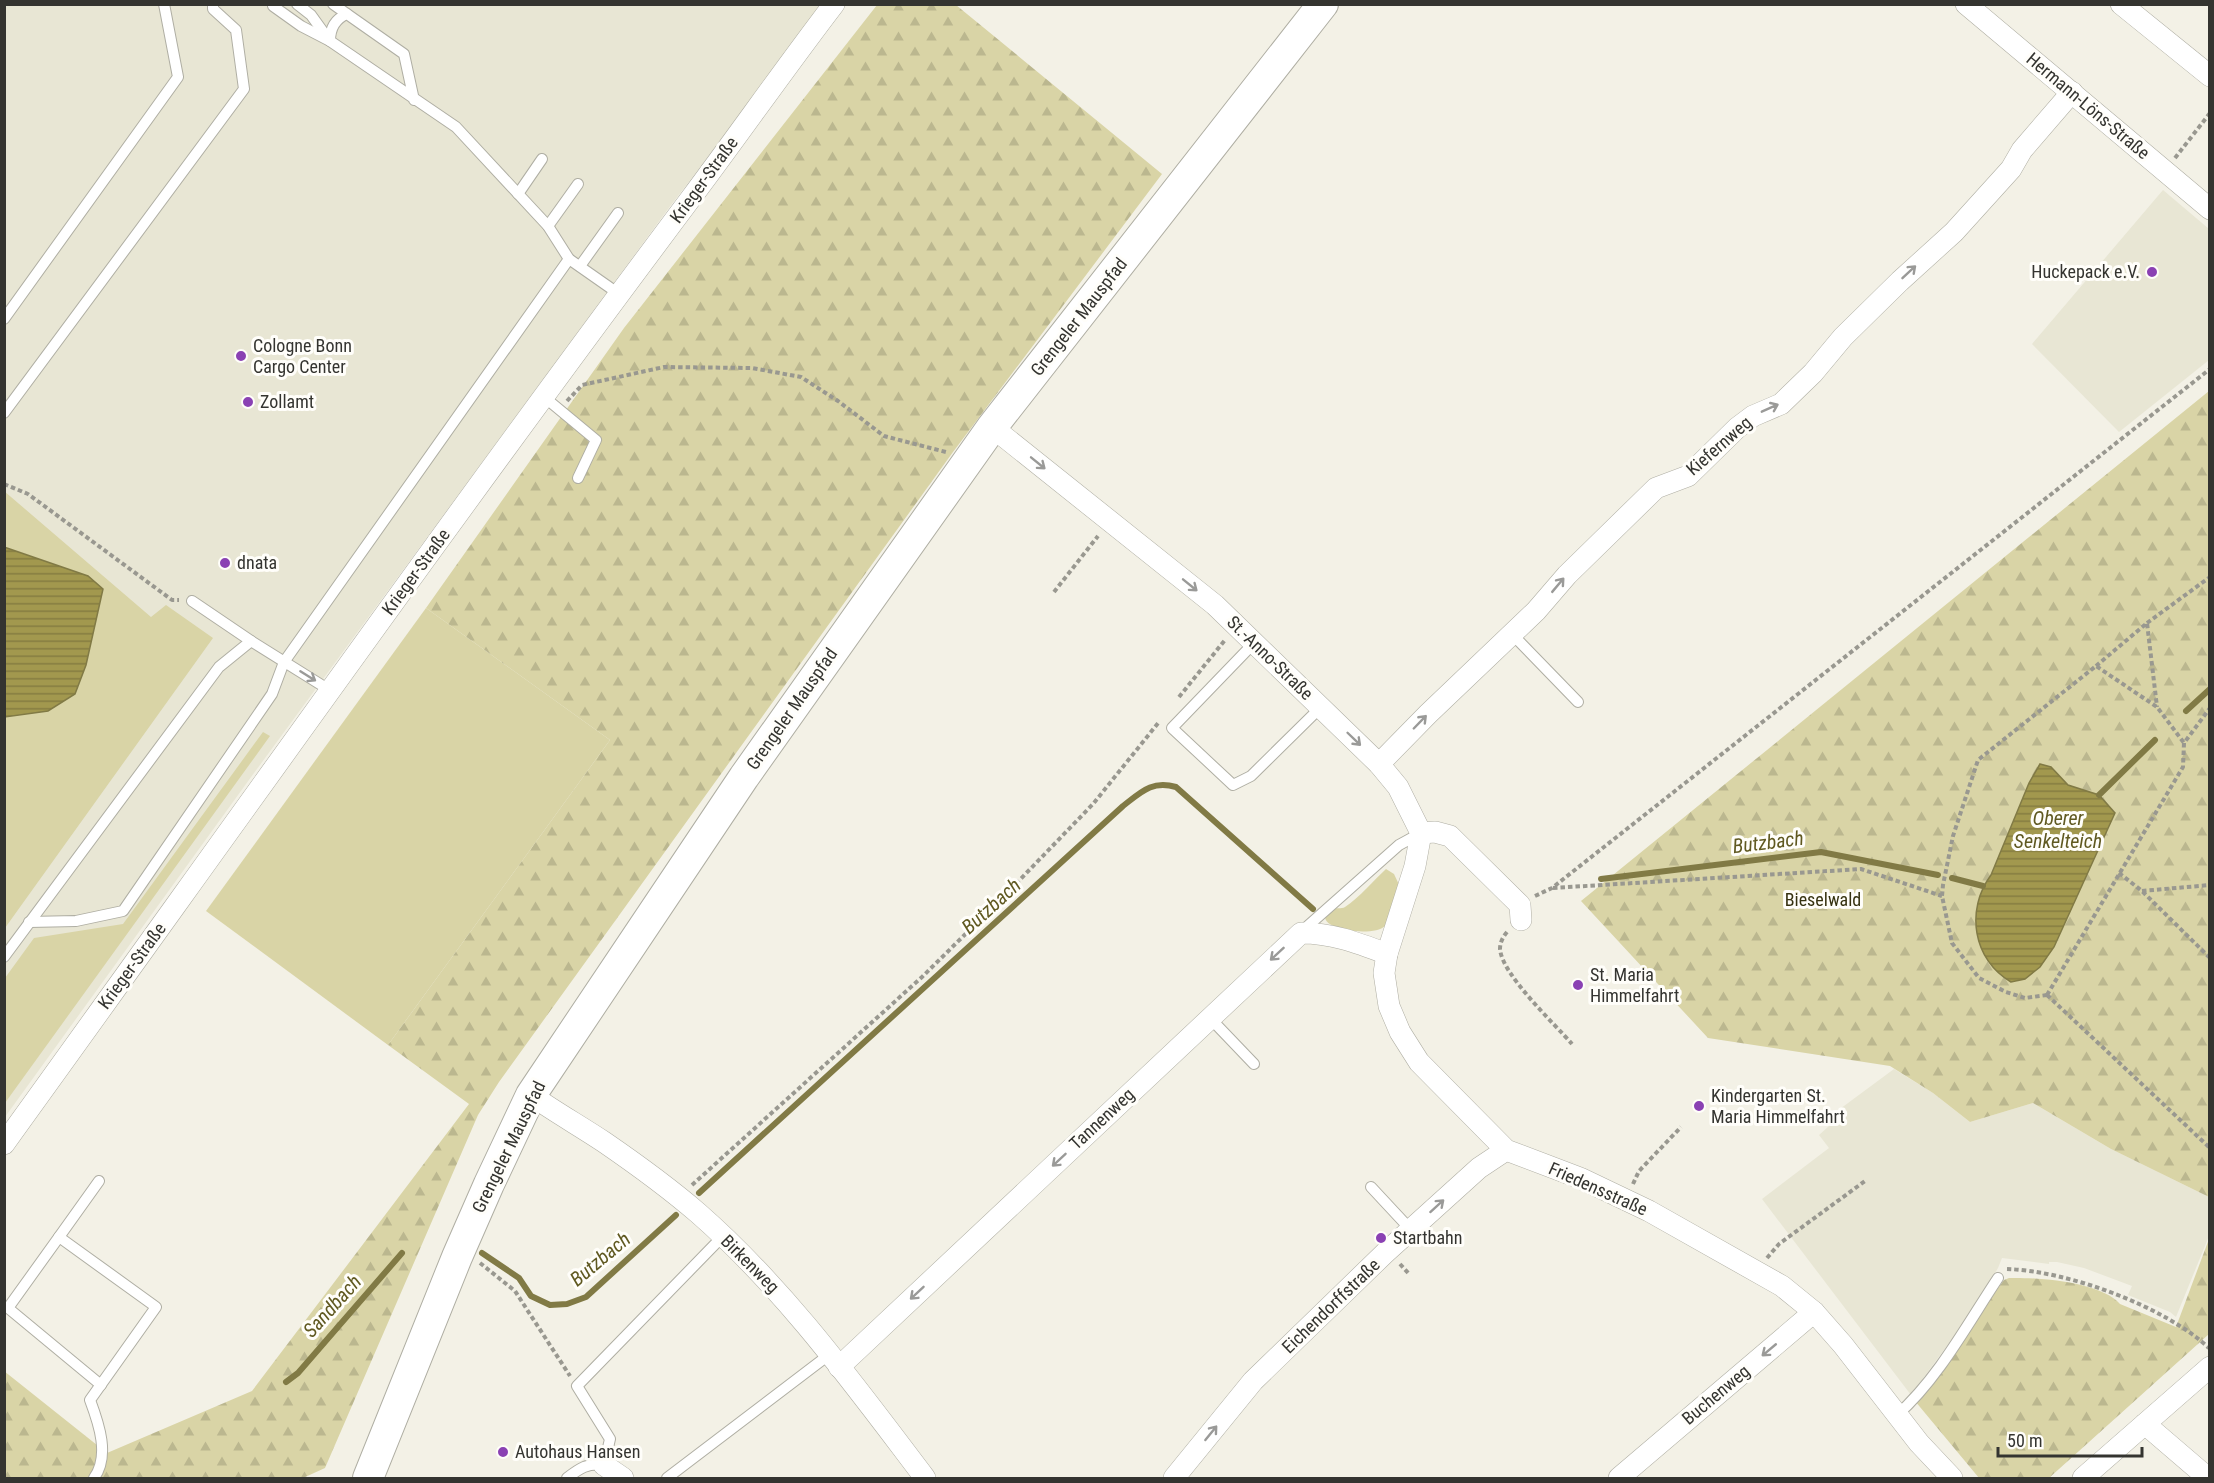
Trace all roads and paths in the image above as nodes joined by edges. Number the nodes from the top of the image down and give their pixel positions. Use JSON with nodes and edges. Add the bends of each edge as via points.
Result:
{"nodes":[{"id":1,"x":164,"y":4,"type":"edge"},
{"id":2,"x":213,"y":4,"type":"edge"},
{"id":3,"x":297,"y":4,"type":"edge"},
{"id":4,"x":333,"y":4,"type":"edge"},
{"id":5,"x":834,"y":4,"type":"edge"},
{"id":6,"x":1323,"y":4,"type":"edge"},
{"id":7,"x":1966,"y":4,"type":"edge"},
{"id":8,"x":2121,"y":4,"type":"edge"},
{"id":9,"x":273,"y":6,"type":"edge"},
{"id":10,"x":347,"y":14,"type":"junction"},
{"id":11,"x":330,"y":41,"type":"junction"},
{"id":12,"x":2210,"y":76,"type":"edge"},
{"id":13,"x":2072,"y":92,"type":"junction"},
{"id":14,"x":414,"y":100,"type":"junction"},
{"id":15,"x":2210,"y":113,"type":"edge"},
{"id":16,"x":542,"y":159,"type":"dead end"},
{"id":17,"x":2165,"y":171,"type":"junction"},
{"id":18,"x":578,"y":184,"type":"dead end"},
{"id":19,"x":518,"y":194,"type":"junction"},
{"id":20,"x":2210,"y":209,"type":"edge"},
{"id":21,"x":618,"y":213,"type":"dead end"},
{"id":22,"x":548,"y":226,"type":"junction"},
{"id":23,"x":568,"y":259,"type":"junction"},
{"id":24,"x":580,"y":266,"type":"junction"},
{"id":25,"x":619,"y":294,"type":"junction"},
{"id":26,"x":6,"y":313,"type":"edge"},
{"id":27,"x":2210,"y":369,"type":"edge"},
{"id":28,"x":549,"y":402,"type":"junction"},
{"id":29,"x":4,"y":413,"type":"edge"},
{"id":30,"x":992,"y":428,"type":"junction"},
{"id":31,"x":953,"y":454,"type":"dead end"},
{"id":32,"x":578,"y":478,"type":"dead end"},
{"id":33,"x":4,"y":484,"type":"edge"},
{"id":34,"x":1110,"y":521,"type":"junction"},
{"id":35,"x":2210,"y":577,"type":"edge"},
{"id":36,"x":1054,"y":591,"type":"dead end"},
{"id":37,"x":192,"y":601,"type":"joint"},
{"id":38,"x":2147,"y":623,"type":"junction"},
{"id":39,"x":1236,"y":626,"type":"junction"},
{"id":40,"x":1512,"y":634,"type":"junction"},
{"id":41,"x":251,"y":641,"type":"junction"},
{"id":42,"x":1254,"y":643,"type":"junction"},
{"id":43,"x":284,"y":662,"type":"junction"},
{"id":44,"x":2096,"y":666,"type":"junction"},
{"id":45,"x":331,"y":691,"type":"junction"},
{"id":46,"x":1578,"y":702,"type":"dead end"},
{"id":47,"x":1172,"y":706,"type":"dead end"},
{"id":48,"x":1321,"y":708,"type":"junction"},
{"id":49,"x":2157,"y":708,"type":"junction"},
{"id":50,"x":2210,"y":708,"type":"edge"},
{"id":51,"x":1165,"y":715,"type":"dead end"},
{"id":52,"x":2184,"y":743,"type":"junction"},
{"id":53,"x":1379,"y":764,"type":"junction"},
{"id":54,"x":1421,"y":833,"type":"junction"},
{"id":55,"x":2119,"y":873,"type":"junction"},
{"id":56,"x":2210,"y":885,"type":"edge"},
{"id":57,"x":2142,"y":891,"type":"junction"},
{"id":58,"x":1942,"y":896,"type":"junction"},
{"id":59,"x":1520,"y":912,"type":"joint"},
{"id":60,"x":29,"y":922,"type":"junction"},
{"id":61,"x":1301,"y":933,"type":"junction"},
{"id":62,"x":1387,"y":954,"type":"junction"},
{"id":63,"x":4,"y":957,"type":"edge"},
{"id":64,"x":2210,"y":958,"type":"edge"},
{"id":65,"x":2047,"y":995,"type":"junction"},
{"id":66,"x":1210,"y":1018,"type":"junction"},
{"id":67,"x":1572,"y":1044,"type":"dead end"},
{"id":68,"x":1254,"y":1064,"type":"dead end"},
{"id":69,"x":531,"y":1095,"type":"junction"},
{"id":70,"x":1681,"y":1127,"type":"dead end"},
{"id":71,"x":4,"y":1144,"type":"edge"},
{"id":72,"x":2210,"y":1148,"type":"edge"},
{"id":73,"x":1506,"y":1150,"type":"junction"},
{"id":74,"x":99,"y":1181,"type":"dead end"},
{"id":75,"x":1865,"y":1181,"type":"dead end"},
{"id":76,"x":1371,"y":1187,"type":"dead end"},
{"id":77,"x":677,"y":1196,"type":"junction"},
{"id":78,"x":1626,"y":1200,"type":"junction"},
{"id":79,"x":1411,"y":1230,"type":"junction"},
{"id":80,"x":723,"y":1236,"type":"junction"},
{"id":81,"x":59,"y":1237,"type":"junction"},
{"id":82,"x":471,"y":1258,"type":"dead end"},
{"id":83,"x":1760,"y":1274,"type":"junction"},
{"id":84,"x":1998,"y":1278,"type":"joint"},
{"id":85,"x":1814,"y":1312,"type":"junction"},
{"id":86,"x":2210,"y":1348,"type":"edge"},
{"id":87,"x":834,"y":1360,"type":"junction"},
{"id":88,"x":2210,"y":1367,"type":"edge"},
{"id":89,"x":101,"y":1385,"type":"junction"},
{"id":90,"x":577,"y":1386,"type":"junction"},
{"id":91,"x":1897,"y":1415,"type":"junction"},
{"id":92,"x":2145,"y":1424,"type":"junction"},
{"id":93,"x":604,"y":1465,"type":"junction"},
{"id":94,"x":921,"y":1477,"type":"edge"},
{"id":95,"x":94,"y":1479,"type":"edge"},
{"id":96,"x":368,"y":1479,"type":"edge"},
{"id":97,"x":567,"y":1479,"type":"edge"},
{"id":98,"x":624,"y":1479,"type":"edge"},
{"id":99,"x":667,"y":1479,"type":"edge"},
{"id":100,"x":1174,"y":1479,"type":"edge"},
{"id":101,"x":1619,"y":1479,"type":"edge"},
{"id":102,"x":1952,"y":1479,"type":"edge"},
{"id":103,"x":2083,"y":1479,"type":"edge"},
{"id":104,"x":2208,"y":1479,"type":"edge"}],
"edges":[{"from":1,"to":26,"type":"lane","via":[[178,77]]},
{"from":2,"to":29,"type":"lane","via":[[213,9],[236,30],[243,89]]},
{"from":3,"to":11,"type":"lane","via":[[311,15]]},
{"from":4,"to":10,"type":"lane"},
{"from":5,"to":25,"type":"street","name":"Krieger-Straße"},
{"from":6,"to":30,"type":"main road","name":"Grengeler Mauspfad"},
{"from":7,"to":13,"type":"street","name":"Hermann-Löns-Straße"},
{"from":8,"to":12,"type":"street"},
{"from":9,"to":11,"type":"lane"},
{"from":10,"to":11,"type":"lane","via":[[330,31]]},
{"from":10,"to":14,"type":"lane","via":[[404,54]]},
{"from":11,"to":14,"type":"lane"},
{"from":13,"to":17,"type":"street","name":"Hermann-Löns-Straße"},
{"from":40,"to":13,"type":"street","name":"Kiefernweg","one_way":true,"via":[[1656,488],[1688,476],[1737,428],[1780,404],[1813,373],[1851,329],[1954,232]]},
{"from":14,"to":19,"type":"lane","via":[[456,127]]},
{"from":15,"to":17,"type":"path"},
{"from":16,"to":19,"type":"lane"},
{"from":17,"to":20,"type":"street","name":"Hermann-Löns-Straße"},
{"from":18,"to":22,"type":"lane"},
{"from":19,"to":22,"type":"lane"},
{"from":21,"to":24,"type":"lane"},
{"from":22,"to":23,"type":"lane"},
{"from":23,"to":24,"type":"lane"},
{"from":23,"to":43,"type":"lane"},
{"from":24,"to":25,"type":"lane"},
{"from":25,"to":28,"type":"street","name":"Krieger-Straße"},
{"from":27,"to":58,"type":"path","via":[[1552,888],[1862,869]]},
{"from":28,"to":31,"type":"path","via":[[569,400],[582,385],[664,367],[752,368],[801,377],[884,436]]},
{"from":28,"to":32,"type":"lane","via":[[596,440]]},
{"from":28,"to":45,"type":"street","name":"Krieger-Straße"},
{"from":30,"to":34,"type":"street","name":"St.-Anno-Straße","one_way":true},
{"from":30,"to":69,"type":"main road","name":"Grengeler Mauspfad","via":[[744,777]]},
{"from":33,"to":37,"type":"path","via":[[28,494],[172,600]]},
{"from":34,"to":36,"type":"path"},
{"from":34,"to":39,"type":"street","name":"St.-Anno-Straße","one_way":true},
{"from":35,"to":38,"type":"path"},
{"from":37,"to":41,"type":"lane"},
{"from":38,"to":44,"type":"path"},
{"from":38,"to":49,"type":"path"},
{"from":39,"to":42,"type":"street","name":"St.-Anno-Straße"},
{"from":39,"to":47,"type":"path"},
{"from":40,"to":46,"type":"lane"},
{"from":53,"to":40,"type":"street","name":"Kiefernweg","one_way":true},
{"from":41,"to":43,"type":"lane"},
{"from":41,"to":60,"type":"lane","via":[[219,667]]},
{"from":42,"to":48,"type":"street","name":"St.-Anno-Straße"},
{"from":42,"to":48,"type":"lane","via":[[1172,728],[1233,785],[1251,776]]},
{"from":43,"to":45,"type":"lane","one_way":true},
{"from":43,"to":60,"type":"lane","via":[[272,694],[123,911],[76,921]]},
{"from":44,"to":49,"type":"path"},
{"from":44,"to":58,"type":"path","via":[[1978,760],[1953,836]]},
{"from":45,"to":71,"type":"street","name":"Krieger-Straße"},
{"from":48,"to":53,"type":"street","name":"St.-Anno-Straße","one_way":true},
{"from":49,"to":52,"type":"path"},
{"from":50,"to":52,"type":"path"},
{"from":51,"to":77,"type":"path","via":[[1093,804],[922,977]]},
{"from":52,"to":55,"type":"path","via":[[2183,767]]},
{"from":53,"to":54,"type":"street","name":"St.-Anno-Straße","via":[[1398,786]]},
{"from":54,"to":59,"type":"street","via":[[1450,836]]},
{"from":54,"to":61,"type":"lane","via":[[1399,845]]},
{"from":54,"to":62,"type":"street","name":"Friedensstraße","via":[[1418,855]]},
{"from":55,"to":57,"type":"path"},
{"from":55,"to":65,"type":"path"},
{"from":56,"to":57,"type":"path"},
{"from":57,"to":64,"type":"path"},
{"from":58,"to":65,"type":"path","via":[[1952,943],[1979,978],[2025,998]]},
{"from":59,"to":67,"type":"path","via":[[1501,942],[1502,958],[1509,973]]},
{"from":60,"to":63,"type":"lane"},
{"from":61,"to":62,"type":"street","via":[[1347,939]]},
{"from":61,"to":66,"type":"street","name":"Tannenweg","one_way":true},
{"from":62,"to":73,"type":"street","name":"Friedensstraße","via":[[1384,973],[1389,1006],[1400,1032],[1419,1062]]},
{"from":65,"to":72,"type":"path"},
{"from":66,"to":68,"type":"lane"},
{"from":66,"to":87,"type":"street","name":"Tannenweg","one_way":true},
{"from":69,"to":77,"type":"street","name":"Birkenweg"},
{"from":69,"to":96,"type":"main road","name":"Grengeler Mauspfad","via":[[457,1257]]},
{"from":70,"to":78,"type":"path","via":[[1639,1171]]},
{"from":73,"to":78,"type":"street","name":"Friedensstraße"},
{"from":79,"to":73,"type":"street","name":"Eichendorffstraße","one_way":true,"via":[[1479,1168]]},
{"from":74,"to":81,"type":"lane"},
{"from":75,"to":83,"type":"path","via":[[1779,1244],[1764,1262]]},
{"from":76,"to":79,"type":"lane"},
{"from":77,"to":80,"type":"street","name":"Birkenweg"},
{"from":78,"to":83,"type":"street","name":"Friedensstraße"},
{"from":100,"to":79,"type":"street","name":"Eichendorffstraße","one_way":true,"via":[[1253,1381]]},
{"from":80,"to":87,"type":"street","name":"Birkenweg","via":[[776,1289]]},
{"from":80,"to":90,"type":"lane"},
{"from":81,"to":89,"type":"lane","via":[[8,1308]]},
{"from":81,"to":89,"type":"lane","via":[[156,1307]]},
{"from":82,"to":90,"type":"path","via":[[515,1290]]},
{"from":83,"to":85,"type":"street","name":"Friedensstraße"},
{"from":84,"to":86,"type":"path","via":[[2007,1269],[2074,1279],[2169,1319]]},
{"from":84,"to":91,"type":"lane","via":[[1944,1359]]},
{"from":85,"to":91,"type":"street","name":"Friedensstraße"},
{"from":85,"to":101,"type":"street","name":"Buchenweg","one_way":true},
{"from":87,"to":94,"type":"street","name":"Birkenweg"},
{"from":87,"to":99,"type":"lane"},
{"from":88,"to":92,"type":"street"},
{"from":89,"to":95,"type":"lane","via":[[90,1400],[100,1429],[101,1468]]},
{"from":90,"to":93,"type":"lane","via":[[610,1439]]},
{"from":91,"to":102,"type":"street","name":"Friedensstraße"},
{"from":92,"to":103,"type":"street"},
{"from":92,"to":104,"type":"street"},
{"from":93,"to":97,"type":"lane","via":[[581,1466]]},
{"from":93,"to":98,"type":"street"}]}
